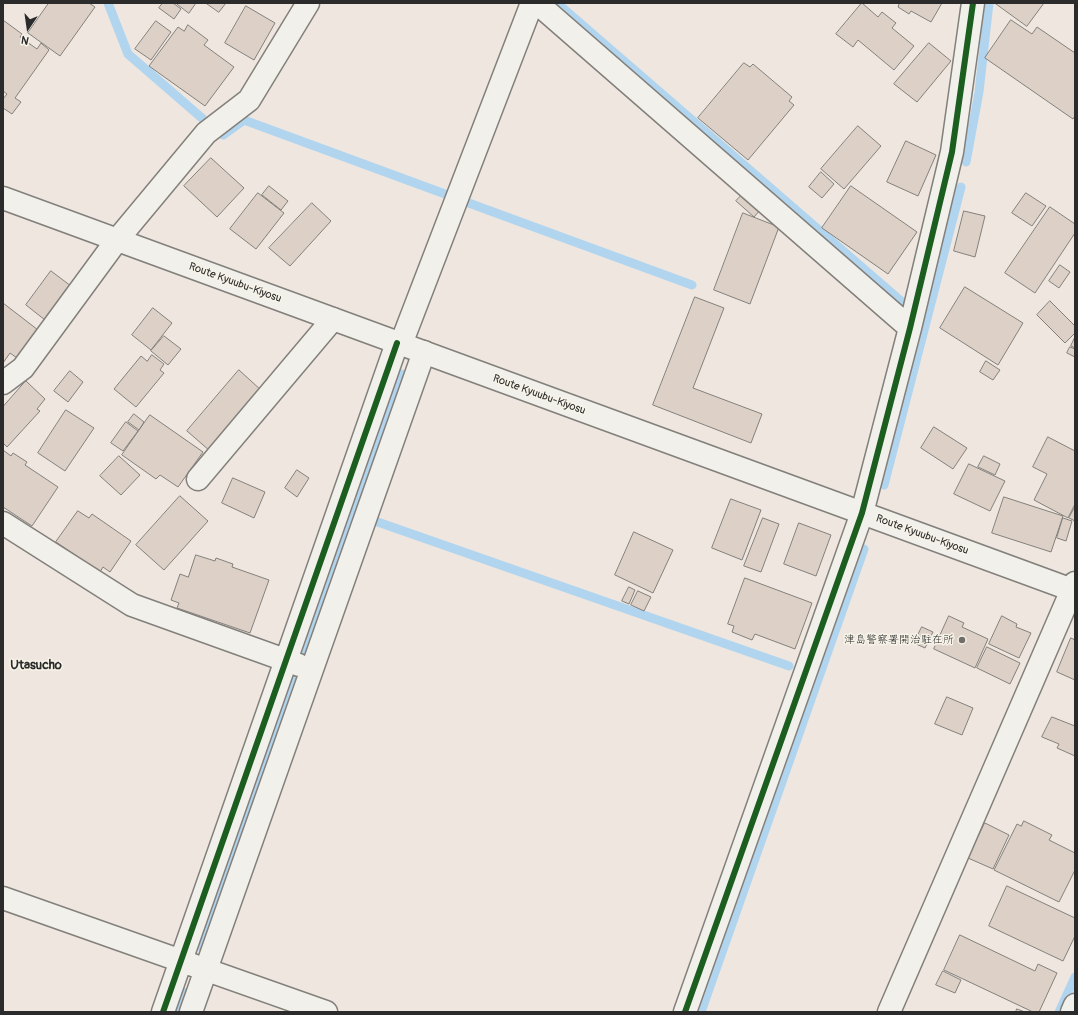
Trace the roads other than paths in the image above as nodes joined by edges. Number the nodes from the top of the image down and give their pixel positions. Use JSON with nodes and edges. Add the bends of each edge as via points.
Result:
{"nodes":[{"id":1,"x":308,"y":3,"type":"edge"},
{"id":2,"x":532,"y":3,"type":"edge"},
{"id":3,"x":537,"y":3,"type":"edge"},
{"id":4,"x":973,"y":3,"type":"edge"},
{"id":5,"x":3,"y":198,"type":"edge"},
{"id":6,"x":117,"y":240,"type":"junction"},
{"id":7,"x":333,"y":319,"type":"junction"},
{"id":8,"x":910,"y":328,"type":"junction"},
{"id":9,"x":399,"y":343,"type":"junction"},
{"id":10,"x":424,"y":352,"type":"junction"},
{"id":11,"x":3,"y":383,"type":"edge"},
{"id":12,"x":198,"y":480,"type":"dead end"},
{"id":13,"x":862,"y":513,"type":"junction"},
{"id":14,"x":3,"y":523,"type":"edge"},
{"id":15,"x":1074,"y":588,"type":"edge"},
{"id":16,"x":286,"y":660,"type":"junction"},
{"id":17,"x":312,"y":670,"type":"junction"},
{"id":18,"x":3,"y":898,"type":"edge"},
{"id":19,"x":181,"y":961,"type":"junction"},
{"id":20,"x":206,"y":969,"type":"junction"},
{"id":21,"x":1075,"y":1005,"type":"edge"},
{"id":22,"x":163,"y":1012,"type":"edge"},
{"id":23,"x":191,"y":1012,"type":"edge"},
{"id":24,"x":326,"y":1012,"type":"edge"},
{"id":25,"x":685,"y":1012,"type":"edge"},
{"id":26,"x":889,"y":1012,"type":"edge"},
{"id":27,"x":1072,"y":1012,"type":"edge"}],
"edges":[{"from":1,"to":6,"type":"street","via":[[249,100],[206,133]]},
{"from":2,"to":9,"type":"street"},
{"from":3,"to":8,"type":"street"},
{"from":4,"to":8,"type":"street","via":[[952,152]]},
{"from":5,"to":6,"type":"street","name":"Route Kyuubu-Kiyosu"},
{"from":6,"to":7,"type":"street","name":"Route Kyuubu-Kiyosu"},
{"from":6,"to":11,"type":"street","via":[[23,368]]},
{"from":7,"to":9,"type":"street","name":"Route Kyuubu-Kiyosu"},
{"from":7,"to":12,"type":"street"},
{"from":8,"to":13,"type":"street"},
{"from":9,"to":10,"type":"street","name":"Route Kyuubu-Kiyosu"},
{"from":9,"to":16,"type":"street"},
{"from":10,"to":13,"type":"street","name":"Route Kyuubu-Kiyosu"},
{"from":10,"to":17,"type":"street"},
{"from":13,"to":15,"type":"street","name":"Route Kyuubu-Kiyosu"},
{"from":13,"to":25,"type":"street"},
{"from":14,"to":16,"type":"street","via":[[132,605]]},
{"from":15,"to":26,"type":"street"},
{"from":16,"to":17,"type":"street"},
{"from":16,"to":19,"type":"street"},
{"from":17,"to":20,"type":"street"},
{"from":18,"to":19,"type":"street"},
{"from":19,"to":20,"type":"street"},
{"from":19,"to":22,"type":"street"},
{"from":20,"to":23,"type":"street"},
{"from":20,"to":24,"type":"street"},
{"from":21,"to":27,"type":"street"}]}
